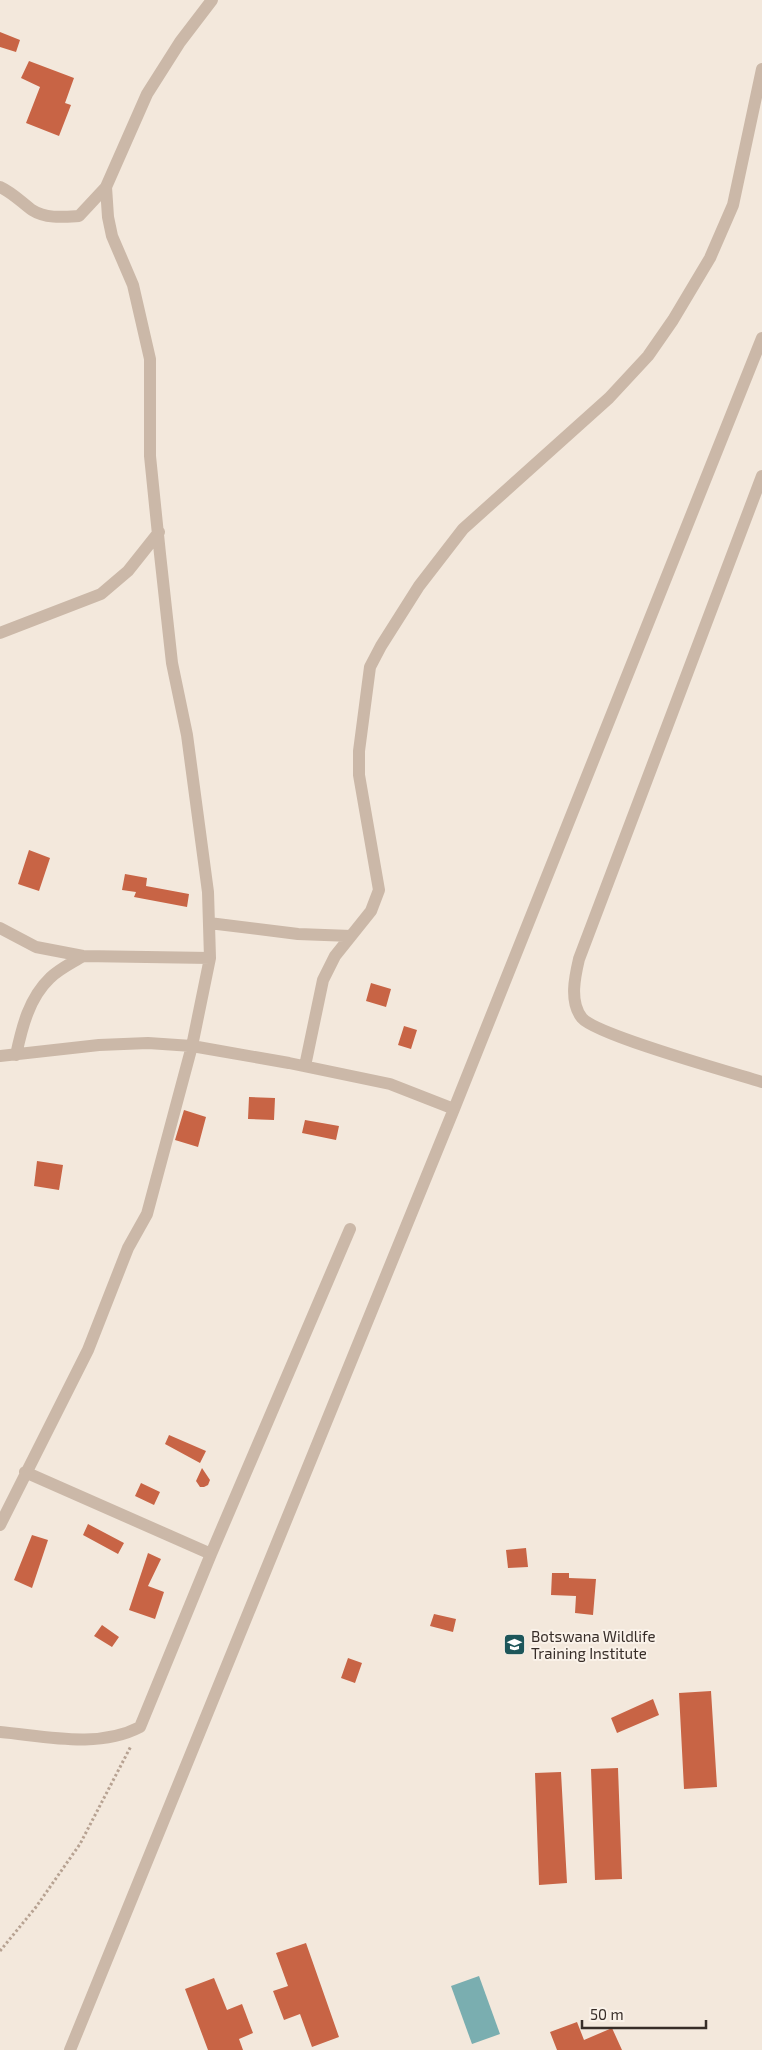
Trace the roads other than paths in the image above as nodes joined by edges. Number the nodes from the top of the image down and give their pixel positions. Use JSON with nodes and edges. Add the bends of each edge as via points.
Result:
{"nodes":[{"id":1,"x":212,"y":0,"type":"edge"},
{"id":2,"x":762,"y":69,"type":"edge"},
{"id":3,"x":0,"y":187,"type":"edge"},
{"id":4,"x":106,"y":187,"type":"junction"},
{"id":5,"x":762,"y":338,"type":"edge"},
{"id":6,"x":762,"y":476,"type":"edge"},
{"id":7,"x":159,"y":532,"type":"junction"},
{"id":8,"x":0,"y":632,"type":"edge"},
{"id":9,"x":209,"y":923,"type":"junction"},
{"id":10,"x":0,"y":928,"type":"edge"},
{"id":11,"x":351,"y":936,"type":"junction"},
{"id":12,"x":83,"y":956,"type":"junction"},
{"id":13,"x":210,"y":958,"type":"junction"},
{"id":14,"x":192,"y":1046,"type":"junction"},
{"id":15,"x":16,"y":1055,"type":"junction"},
{"id":16,"x":0,"y":1056,"type":"edge"},
{"id":17,"x":305,"y":1066,"type":"junction"},
{"id":18,"x":762,"y":1082,"type":"edge"},
{"id":19,"x":454,"y":1109,"type":"junction"},
{"id":20,"x":350,"y":1229,"type":"dead end"},
{"id":21,"x":26,"y":1472,"type":"junction"},
{"id":22,"x":0,"y":1525,"type":"edge"},
{"id":23,"x":211,"y":1554,"type":"junction"},
{"id":24,"x":0,"y":1732,"type":"edge"},
{"id":25,"x":70,"y":2050,"type":"edge"}],
"edges":[{"from":1,"to":4,"type":"street","via":[[147,94]]},
{"from":2,"to":11,"type":"street","via":[[733,205],[710,258],[673,320],[648,356],[609,398],[463,529],[419,586],[370,667],[359,775],[379,890],[371,911]]},
{"from":3,"to":4,"type":"street","via":[[13,193],[34,211],[56,218],[79,216]]},
{"from":4,"to":7,"type":"street","via":[[112,236],[133,285],[150,359],[150,456]]},
{"from":5,"to":19,"type":"street"},
{"from":6,"to":18,"type":"street","via":[[574,981],[575,999],[582,1018],[593,1025]]},
{"from":7,"to":8,"type":"street","via":[[128,570],[101,594]]},
{"from":7,"to":9,"type":"street","via":[[172,663],[187,735],[208,892]]},
{"from":9,"to":11,"type":"street","via":[[298,934]]},
{"from":9,"to":13,"type":"street"},
{"from":10,"to":12,"type":"street","via":[[36,947]]},
{"from":11,"to":17,"type":"street","via":[[335,956],[323,980]]},
{"from":12,"to":13,"type":"street"},
{"from":12,"to":15,"type":"street","via":[[51,977],[35,995],[21,1030]]},
{"from":13,"to":14,"type":"street"},
{"from":14,"to":15,"type":"street","via":[[148,1043],[99,1045]]},
{"from":14,"to":17,"type":"street"},
{"from":14,"to":21,"type":"street","via":[[147,1214],[128,1248],[88,1350]]},
{"from":15,"to":16,"type":"street"},
{"from":17,"to":19,"type":"street","via":[[390,1084]]},
{"from":19,"to":25,"type":"street"},
{"from":20,"to":23,"type":"street"},
{"from":21,"to":22,"type":"street"},
{"from":21,"to":23,"type":"street"},
{"from":23,"to":24,"type":"street","via":[[140,1728],[124,1736],[102,1739]]}]}
